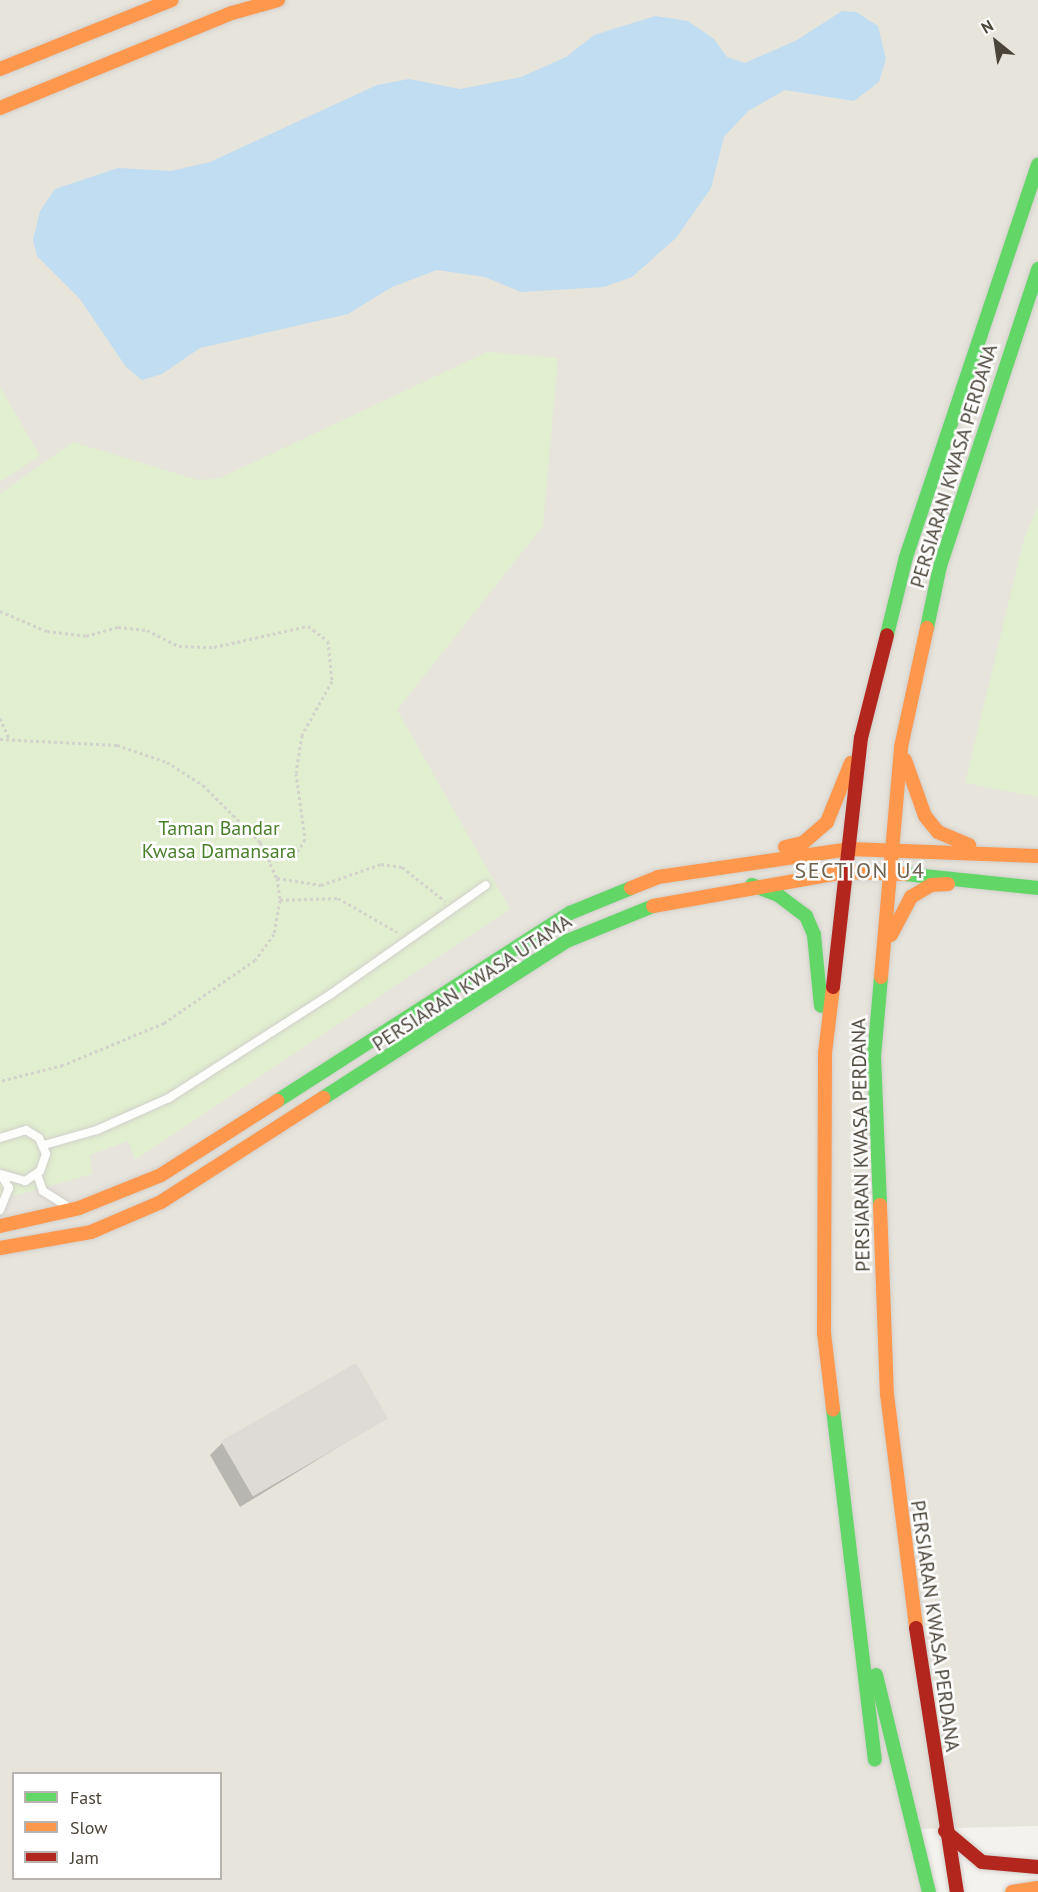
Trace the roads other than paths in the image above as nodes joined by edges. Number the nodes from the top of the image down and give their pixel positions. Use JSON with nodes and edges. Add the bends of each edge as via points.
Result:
{"nodes":[{"id":1,"x":172,"y":0,"type":"edge"},
{"id":2,"x":278,"y":0,"type":"edge"},
{"id":3,"x":0,"y":69,"type":"edge"},
{"id":4,"x":0,"y":108,"type":"edge"},
{"id":5,"x":1038,"y":165,"type":"edge"},
{"id":6,"x":1038,"y":269,"type":"edge"},
{"id":7,"x":861,"y":738,"type":"junction"},
{"id":8,"x":901,"y":747,"type":"junction"},
{"id":9,"x":891,"y":847,"type":"junction"},
{"id":10,"x":849,"y":849,"type":"junction"},
{"id":11,"x":995,"y":852,"type":"junction"},
{"id":12,"x":1038,"y":856,"type":"edge"},
{"id":13,"x":696,"y":867,"type":"junction"},
{"id":14,"x":846,"y":872,"type":"junction"},
{"id":15,"x":889,"y":872,"type":"junction"},
{"id":16,"x":989,"y":882,"type":"junction"},
{"id":17,"x":751,"y":884,"type":"junction"},
{"id":18,"x":486,"y":885,"type":"dead end"},
{"id":19,"x":1038,"y":888,"type":"edge"},
{"id":20,"x":880,"y":967,"type":"junction"},
{"id":21,"x":825,"y":1053,"type":"junction"},
{"id":22,"x":0,"y":1138,"type":"edge"},
{"id":23,"x":44,"y":1145,"type":"junction"},
{"id":24,"x":0,"y":1174,"type":"edge"},
{"id":25,"x":37,"y":1174,"type":"junction"},
{"id":26,"x":79,"y":1208,"type":"junction"},
{"id":27,"x":0,"y":1210,"type":"edge"},
{"id":28,"x":0,"y":1226,"type":"edge"},
{"id":29,"x":0,"y":1248,"type":"edge"},
{"id":30,"x":858,"y":1622,"type":"junction"},
{"id":31,"x":875,"y":1759,"type":"dead end"},
{"id":32,"x":944,"y":1830,"type":"junction"},
{"id":33,"x":1038,"y":1867,"type":"edge"},
{"id":34,"x":1038,"y":1888,"type":"edge"},
{"id":35,"x":929,"y":1892,"type":"edge"},
{"id":36,"x":957,"y":1892,"type":"edge"},
{"id":37,"x":1012,"y":1892,"type":"edge"}],
"edges":[{"from":1,"to":3,"type":"main road"},
{"from":2,"to":4,"type":"main road","via":[[232,13]]},
{"from":5,"to":7,"type":"main road","name":"PERSIARAN KWASA PERDANA","via":[[906,557]]},
{"from":6,"to":8,"type":"main road","name":"PERSIARAN KWASA PERDANA","via":[[940,566]]},
{"from":7,"to":10,"type":"main road","name":"PERSIARAN KWASA PERDANA"},
{"from":7,"to":13,"type":"main road","via":[[817,834],[803,843]]},
{"from":8,"to":9,"type":"main road","name":"PERSIARAN KWASA PERDANA"},
{"from":8,"to":11,"type":"main road","via":[[914,792],[938,832]]},
{"from":9,"to":10,"type":"main road","name":"PERSIARAN KWASA UTAMA"},
{"from":9,"to":11,"type":"main road","name":"PERSIARAN KWASA UTAMA"},
{"from":9,"to":15,"type":"main road","name":"PERSIARAN KWASA PERDANA"},
{"from":10,"to":13,"type":"main road","name":"PERSIARAN KWASA UTAMA"},
{"from":10,"to":14,"type":"main road","name":"PERSIARAN KWASA PERDANA"},
{"from":11,"to":12,"type":"main road","name":"PERSIARAN KWASA UTAMA"},
{"from":13,"to":26,"type":"main road","name":"PERSIARAN KWASA UTAMA","via":[[613,893],[570,914],[217,1142],[161,1175]]},
{"from":14,"to":15,"type":"main road","name":"PERSIARAN KWASA UTAMA"},
{"from":14,"to":17,"type":"main road","name":"PERSIARAN KWASA UTAMA"},
{"from":14,"to":21,"type":"main road","name":"PERSIARAN KWASA PERDANA"},
{"from":15,"to":16,"type":"main road","name":"PERSIARAN KWASA UTAMA"},
{"from":15,"to":20,"type":"main road","name":"PERSIARAN KWASA PERDANA"},
{"from":16,"to":19,"type":"main road","name":"PERSIARAN KWASA UTAMA"},
{"from":16,"to":20,"type":"main road","via":[[931,885],[911,897],[900,909]]},
{"from":17,"to":21,"type":"main road","via":[[778,895],[807,916],[814,935]]},
{"from":17,"to":29,"type":"main road","name":"PERSIARAN KWASA UTAMA","via":[[625,914],[596,927],[161,1202],[91,1232]]},
{"from":18,"to":23,"type":"lane","via":[[169,1098],[97,1130]]},
{"from":20,"to":32,"type":"main road","name":"PERSIARAN KWASA PERDANA","via":[[874,1057],[887,1394]]},
{"from":21,"to":30,"type":"main road","name":"PERSIARAN KWASA PERDANA","via":[[824,1333]]},
{"from":22,"to":23,"type":"lane","via":[[26,1130]]},
{"from":23,"to":25,"type":"lane","via":[[45,1163]]},
{"from":24,"to":25,"type":"lane","via":[[16,1182]]},
{"from":24,"to":27,"type":"lane","via":[[9,1188]]},
{"from":25,"to":26,"type":"lane","via":[[54,1202]]},
{"from":26,"to":28,"type":"main road","name":"PERSIARAN KWASA UTAMA"},
{"from":30,"to":31,"type":"main road","name":"PERSIARAN KWASA PERDANA"},
{"from":30,"to":35,"type":"main road","via":[[880,1687]]},
{"from":32,"to":33,"type":"main road","via":[[964,1852],[982,1862],[1004,1868]]},
{"from":32,"to":36,"type":"main road","name":"PERSIARAN KWASA PERDANA"},
{"from":34,"to":37,"type":"main road"}]}
